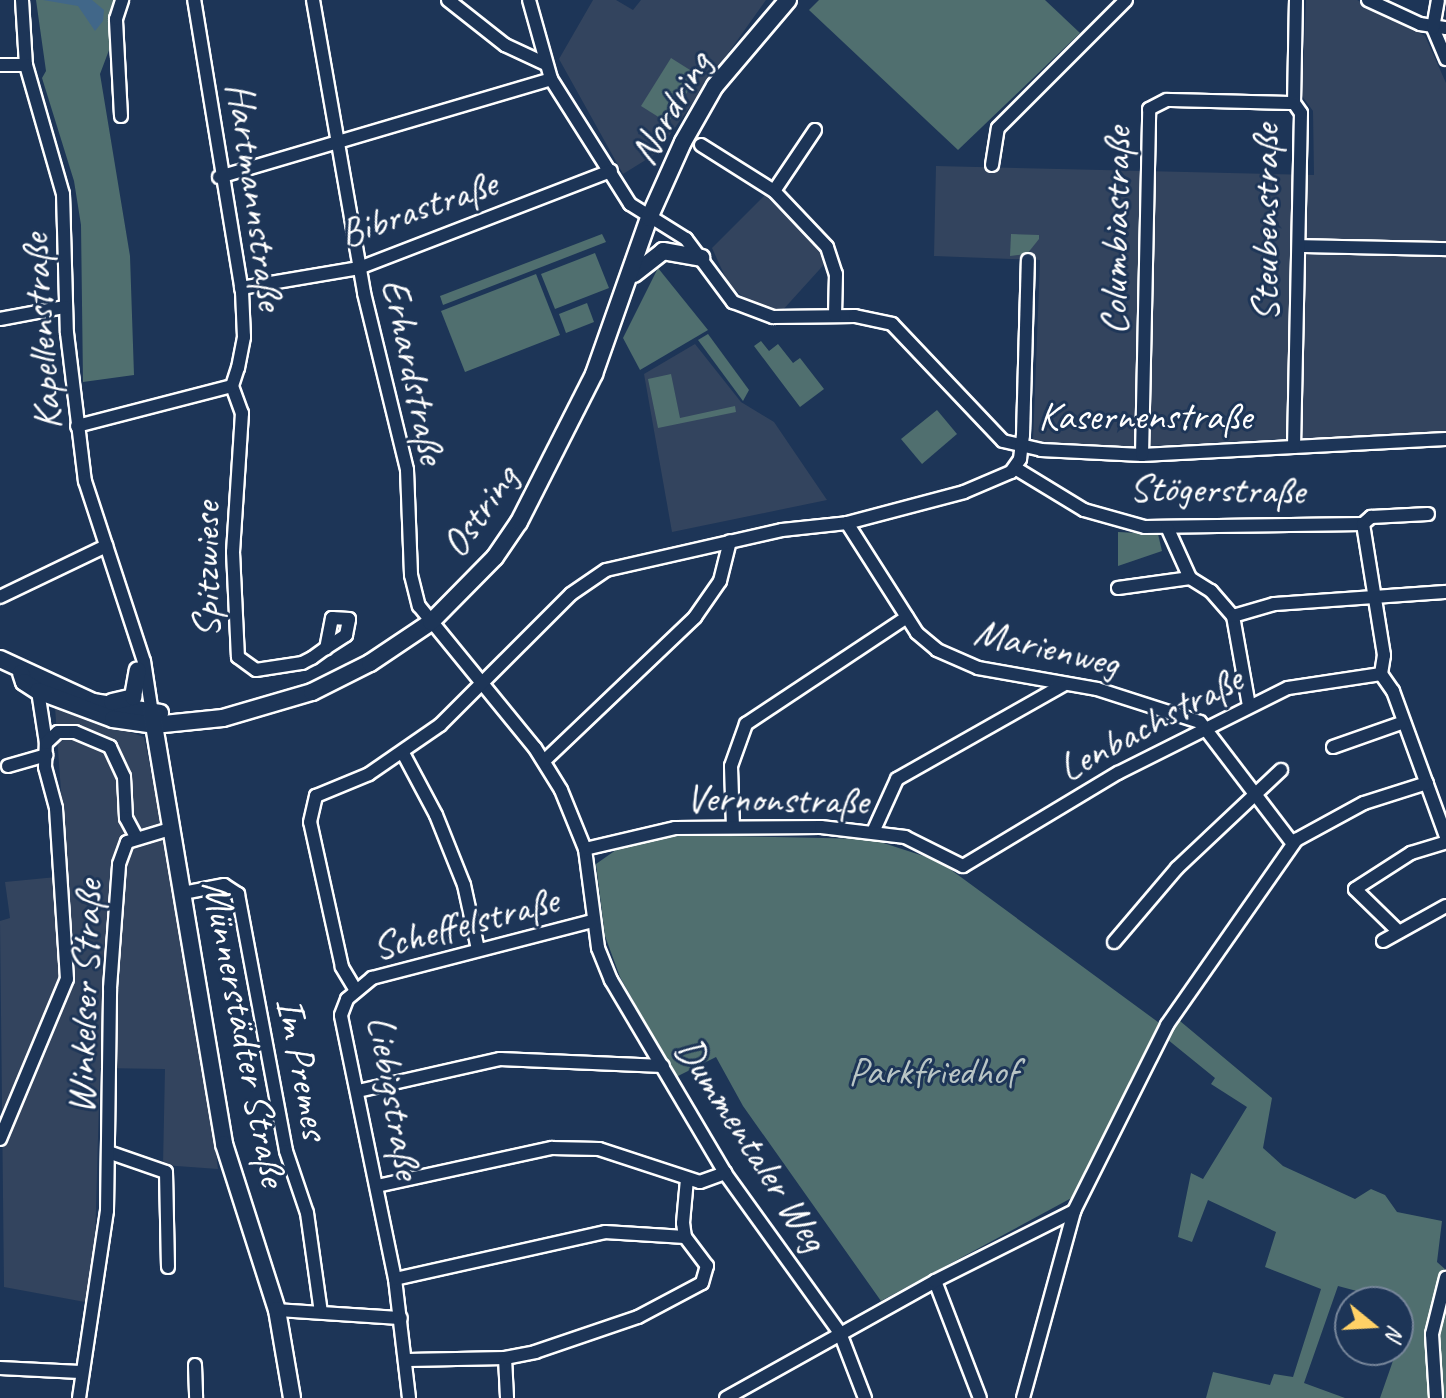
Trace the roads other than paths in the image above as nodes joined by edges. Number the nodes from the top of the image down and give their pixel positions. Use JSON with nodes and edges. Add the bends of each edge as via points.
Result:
{"nodes":[{"id":1,"x":22,"y":0,"type":"edge"},
{"id":2,"x":122,"y":0,"type":"edge"},
{"id":3,"x":194,"y":0,"type":"edge"},
{"id":4,"x":313,"y":0,"type":"edge"},
{"id":5,"x":448,"y":0,"type":"edge"},
{"id":6,"x":529,"y":0,"type":"edge"},
{"id":7,"x":788,"y":0,"type":"edge"},
{"id":8,"x":1126,"y":0,"type":"edge"},
{"id":9,"x":1296,"y":0,"type":"edge"},
{"id":10,"x":1368,"y":0,"type":"edge"},
{"id":11,"x":1438,"y":0,"type":"edge"},
{"id":12,"x":1440,"y":28,"type":"edge"},
{"id":13,"x":1446,"y":59,"type":"edge"},
{"id":14,"x":546,"y":64,"type":"junction"},
{"id":15,"x":0,"y":65,"type":"edge"},
{"id":16,"x":26,"y":65,"type":"junction"},
{"id":17,"x":551,"y":79,"type":"junction"},
{"id":18,"x":1294,"y":103,"type":"junction"},
{"id":19,"x":121,"y":116,"type":"dead end"},
{"id":20,"x":815,"y":130,"type":"dead end"},
{"id":21,"x":701,"y":145,"type":"dead end"},
{"id":22,"x":337,"y":146,"type":"junction"},
{"id":23,"x":992,"y":165,"type":"dead end"},
{"id":24,"x":611,"y":171,"type":"junction"},
{"id":25,"x":219,"y":177,"type":"junction"},
{"id":26,"x":774,"y":191,"type":"junction"},
{"id":27,"x":649,"y":218,"type":"junction"},
{"id":28,"x":1299,"y":246,"type":"junction"},
{"id":29,"x":1446,"y":249,"type":"edge"},
{"id":30,"x":701,"y":258,"type":"junction"},
{"id":31,"x":1028,"y":260,"type":"dead end"},
{"id":32,"x":359,"y":268,"type":"junction"},
{"id":33,"x":626,"y":284,"type":"junction"},
{"id":34,"x":241,"y":288,"type":"junction"},
{"id":35,"x":65,"y":307,"type":"junction"},
{"id":36,"x":835,"y":316,"type":"junction"},
{"id":37,"x":0,"y":319,"type":"edge"},
{"id":38,"x":232,"y":386,"type":"junction"},
{"id":39,"x":77,"y":426,"type":"junction"},
{"id":40,"x":1446,"y":439,"type":"edge"},
{"id":41,"x":1021,"y":447,"type":"junction"},
{"id":42,"x":1294,"y":447,"type":"junction"},
{"id":43,"x":1142,"y":455,"type":"junction"},
{"id":44,"x":1015,"y":468,"type":"junction"},
{"id":45,"x":1428,"y":514,"type":"dead end"},
{"id":46,"x":847,"y":523,"type":"junction"},
{"id":47,"x":1363,"y":524,"type":"junction"},
{"id":48,"x":1167,"y":527,"type":"junction"},
{"id":49,"x":730,"y":541,"type":"junction"},
{"id":50,"x":106,"y":546,"type":"junction"},
{"id":51,"x":1190,"y":578,"type":"junction"},
{"id":52,"x":1118,"y":588,"type":"dead end"},
{"id":53,"x":1446,"y":592,"type":"edge"},
{"id":54,"x":1375,"y":596,"type":"junction"},
{"id":55,"x":0,"y":597,"type":"edge"},
{"id":56,"x":1233,"y":616,"type":"junction"},
{"id":57,"x":907,"y":617,"type":"junction"},
{"id":58,"x":431,"y":622,"type":"junction"},
{"id":59,"x":326,"y":648,"type":"dead end"},
{"id":60,"x":0,"y":659,"type":"edge"},
{"id":61,"x":138,"y":663,"type":"junction"},
{"id":62,"x":21,"y":673,"type":"junction"},
{"id":63,"x":1381,"y":674,"type":"junction"},
{"id":64,"x":483,"y":682,"type":"junction"},
{"id":65,"x":1063,"y":685,"type":"junction"},
{"id":66,"x":38,"y":691,"type":"junction"},
{"id":67,"x":85,"y":699,"type":"junction"},
{"id":68,"x":1249,"y":706,"type":"junction"},
{"id":69,"x":149,"y":719,"type":"junction"},
{"id":70,"x":1404,"y":722,"type":"junction"},
{"id":71,"x":1208,"y":728,"type":"junction"},
{"id":72,"x":1333,"y":747,"type":"dead end"},
{"id":73,"x":46,"y":749,"type":"junction"},
{"id":74,"x":403,"y":753,"type":"junction"},
{"id":75,"x":544,"y":761,"type":"junction"},
{"id":76,"x":8,"y":766,"type":"dead end"},
{"id":77,"x":1281,"y":770,"type":"dead end"},
{"id":78,"x":1427,"y":783,"type":"junction"},
{"id":79,"x":1254,"y":792,"type":"junction"},
{"id":80,"x":169,"y":824,"type":"junction"},
{"id":81,"x":733,"y":827,"type":"junction"},
{"id":82,"x":873,"y":832,"type":"junction"},
{"id":83,"x":136,"y":837,"type":"junction"},
{"id":84,"x":1446,"y":839,"type":"edge"},
{"id":85,"x":1293,"y":844,"type":"junction"},
{"id":86,"x":585,"y":849,"type":"junction"},
{"id":87,"x":963,"y":866,"type":"joint"},
{"id":88,"x":183,"y":893,"type":"junction"},
{"id":89,"x":1446,"y":906,"type":"edge"},
{"id":90,"x":593,"y":921,"type":"junction"},
{"id":91,"x":1398,"y":931,"type":"junction"},
{"id":92,"x":1383,"y":941,"type":"dead end"},
{"id":93,"x":1114,"y":942,"type":"dead end"},
{"id":94,"x":478,"y":949,"type":"junction"},
{"id":95,"x":355,"y":989,"type":"junction"},
{"id":96,"x":663,"y":1066,"type":"junction"},
{"id":97,"x":358,"y":1091,"type":"junction"},
{"id":98,"x":0,"y":1139,"type":"edge"},
{"id":99,"x":111,"y":1153,"type":"junction"},
{"id":100,"x":725,"y":1173,"type":"junction"},
{"id":101,"x":687,"y":1179,"type":"junction"},
{"id":102,"x":377,"y":1186,"type":"junction"},
{"id":103,"x":1074,"y":1211,"type":"junction"},
{"id":104,"x":685,"y":1237,"type":"junction"},
{"id":105,"x":168,"y":1267,"type":"dead end"},
{"id":106,"x":1446,"y":1278,"type":"edge"},
{"id":107,"x":395,"y":1279,"type":"junction"},
{"id":108,"x":935,"y":1281,"type":"junction"},
{"id":109,"x":277,"y":1310,"type":"junction"},
{"id":110,"x":321,"y":1312,"type":"junction"},
{"id":111,"x":401,"y":1318,"type":"junction"},
{"id":112,"x":840,"y":1333,"type":"junction"},
{"id":113,"x":505,"y":1358,"type":"junction"},
{"id":114,"x":408,"y":1360,"type":"junction"},
{"id":115,"x":195,"y":1365,"type":"dead end"},
{"id":116,"x":0,"y":1368,"type":"edge"},
{"id":117,"x":80,"y":1372,"type":"junction"},
{"id":118,"x":79,"y":1398,"type":"edge"},
{"id":119,"x":196,"y":1398,"type":"edge"},
{"id":120,"x":292,"y":1398,"type":"edge"},
{"id":121,"x":409,"y":1398,"type":"edge"},
{"id":122,"x":507,"y":1398,"type":"edge"},
{"id":123,"x":726,"y":1398,"type":"edge"},
{"id":124,"x":865,"y":1398,"type":"edge"},
{"id":125,"x":980,"y":1398,"type":"edge"},
{"id":126,"x":1023,"y":1398,"type":"edge"},
{"id":127,"x":1436,"y":1398,"type":"edge"}],
"edges":[{"from":1,"to":16,"type":"street","name":"Kapellenstraße"},
{"from":2,"to":19,"type":"street","via":[[116,19]]},
{"from":3,"to":25,"type":"street","name":"Hartmannstraße"},
{"from":4,"to":22,"type":"street","name":"Erhardstraße"},
{"from":5,"to":14,"type":"street","via":[[505,45]]},
{"from":6,"to":14,"type":"street","name":"Kasernenstraße"},
{"from":7,"to":27,"type":"main road","name":"Nordring","via":[[715,86]]},
{"from":8,"to":23,"type":"street","via":[[998,128]]},
{"from":9,"to":18,"type":"street","name":"Steubenstraße"},
{"from":10,"to":12,"type":"street"},
{"from":11,"to":12,"type":"street"},
{"from":12,"to":13,"type":"street"},
{"from":14,"to":17,"type":"street","name":"Kasernenstraße"},
{"from":15,"to":16,"type":"street"},
{"from":16,"to":35,"type":"street","name":"Kapellenstraße","via":[[63,194]]},
{"from":17,"to":22,"type":"street"},
{"from":17,"to":24,"type":"street","name":"Kasernenstraße"},
{"from":18,"to":28,"type":"street","name":"Steubenstraße","via":[[1301,113]]},
{"from":18,"to":43,"type":"street","name":"Columbiastraße","via":[[1167,100],[1149,109]]},
{"from":20,"to":26,"type":"street"},
{"from":21,"to":26,"type":"street"},
{"from":22,"to":25,"type":"street"},
{"from":22,"to":32,"type":"street","name":"Erhardstraße"},
{"from":24,"to":27,"type":"street","name":"Kasernenstraße","via":[[630,204]]},
{"from":24,"to":32,"type":"street","name":"Bibrastraße"},
{"from":25,"to":34,"type":"street","name":"Hartmannstraße"},
{"from":26,"to":36,"type":"street","via":[[827,247],[836,274]]},
{"from":27,"to":30,"type":"street","name":"Kasernenstraße","via":[[686,239]]},
{"from":27,"to":33,"type":"main road","name":"Ostring"},
{"from":28,"to":29,"type":"street"},
{"from":28,"to":42,"type":"street","name":"Steubenstraße"},
{"from":30,"to":33,"type":"main road","via":[[663,251],[645,261]]},
{"from":30,"to":36,"type":"street","name":"Kasernenstraße","via":[[725,295],[751,312]]},
{"from":31,"to":41,"type":"street"},
{"from":32,"to":34,"type":"street","name":"Bibrastraße"},
{"from":32,"to":58,"type":"street","name":"Erhardstraße","via":[[407,470],[411,575],[419,606]]},
{"from":33,"to":58,"type":"main road","name":"Ostring","via":[[594,374],[519,522],[495,557]]},
{"from":34,"to":38,"type":"street","name":"Hartmannstraße","via":[[243,350]]},
{"from":35,"to":37,"type":"street"},
{"from":35,"to":39,"type":"street","name":"Kapellenstraße"},
{"from":36,"to":41,"type":"street","name":"Kasernenstraße","via":[[892,324],[986,429]]},
{"from":38,"to":39,"type":"street"},
{"from":38,"to":59,"type":"street","name":"Spitzwiese","via":[[242,413],[233,552],[238,657],[249,668],[272,670],[302,663]]},
{"from":39,"to":50,"type":"street","name":"Kapellenstraße","via":[[85,481]]},
{"from":40,"to":42,"type":"street","name":"Kasernenstraße"},
{"from":41,"to":43,"type":"street","name":"Kasernenstraße"},
{"from":41,"to":44,"type":"street"},
{"from":42,"to":43,"type":"street","name":"Kasernenstraße"},
{"from":44,"to":46,"type":"street","via":[[964,492]]},
{"from":44,"to":48,"type":"street","name":"Stögerstraße","via":[[1103,518]]},
{"from":45,"to":47,"type":"street","name":"Stögerstraße","via":[[1371,517]]},
{"from":46,"to":49,"type":"street"},
{"from":46,"to":57,"type":"street"},
{"from":47,"to":48,"type":"street","name":"Stögerstraße"},
{"from":47,"to":54,"type":"street"},
{"from":48,"to":51,"type":"street"},
{"from":49,"to":64,"type":"street","via":[[606,570],[571,594]]},
{"from":49,"to":75,"type":"street","via":[[720,581],[695,617]]},
{"from":50,"to":55,"type":"street"},
{"from":50,"to":61,"type":"street","name":"Kapellenstraße"},
{"from":51,"to":52,"type":"street"},
{"from":51,"to":56,"type":"street"},
{"from":53,"to":54,"type":"street"},
{"from":54,"to":56,"type":"street","via":[[1274,604]]},
{"from":54,"to":63,"type":"street","via":[[1384,655]]},
{"from":56,"to":68,"type":"street"},
{"from":57,"to":65,"type":"street","name":"Marienweg","via":[[920,637],[978,668]]},
{"from":57,"to":81,"type":"street","via":[[746,724],[731,766]]},
{"from":58,"to":64,"type":"street","name":"Erhardstraße"},
{"from":58,"to":69,"type":"main road","name":"Ostring","via":[[370,663],[312,692],[228,714]]},
{"from":60,"to":62,"type":"main road","name":"Ostring"},
{"from":61,"to":67,"type":"main road","via":[[129,701]]},
{"from":61,"to":69,"type":"street","name":"Kapellenstraße"},
{"from":62,"to":66,"type":"main road","name":"Ostring"},
{"from":62,"to":67,"type":"main road","name":"Ostring"},
{"from":63,"to":68,"type":"street","name":"Lenbachstraße","via":[[1288,688]]},
{"from":63,"to":70,"type":"street"},
{"from":64,"to":74,"type":"street"},
{"from":64,"to":75,"type":"street","name":"Erhardstraße"},
{"from":65,"to":71,"type":"street","name":"Marienweg","via":[[1122,696]]},
{"from":65,"to":82,"type":"street","via":[[897,779]]},
{"from":66,"to":69,"type":"main road","name":"Ostring","via":[[89,713]]},
{"from":66,"to":73,"type":"street"},
{"from":67,"to":69,"type":"main road","name":"Ostring"},
{"from":68,"to":71,"type":"street","name":"Lenbachstraße"},
{"from":69,"to":80,"type":"main road","name":"Münnerstädter Straße"},
{"from":70,"to":72,"type":"street"},
{"from":70,"to":78,"type":"street"},
{"from":71,"to":79,"type":"street"},
{"from":71,"to":87,"type":"street","name":"Lenbachstraße","via":[[1118,773]]},
{"from":73,"to":76,"type":"street"},
{"from":73,"to":83,"type":"street","via":[[58,732],[75,732],[110,747],[124,777],[126,818]]},
{"from":73,"to":98,"type":"street","via":[[56,808],[67,979]]},
{"from":74,"to":94,"type":"street","via":[[464,885]]},
{"from":74,"to":95,"type":"street","name":"Liebigstraße","via":[[316,796],[310,805],[342,967]]},
{"from":75,"to":86,"type":"street","name":"Erhardstraße","via":[[575,817]]},
{"from":77,"to":79,"type":"street"},
{"from":78,"to":84,"type":"street"},
{"from":78,"to":85,"type":"street","via":[[1364,803]]},
{"from":79,"to":85,"type":"street"},
{"from":79,"to":93,"type":"street","via":[[1177,868]]},
{"from":80,"to":83,"type":"street","name":"Winkelser Straße"},
{"from":80,"to":88,"type":"main road","name":"Münnerstädter Straße"},
{"from":81,"to":82,"type":"street","name":"Vernonstraße"},
{"from":81,"to":86,"type":"street","name":"Vernonstraße","via":[[675,828]]},
{"from":82,"to":87,"type":"street","name":"Vernonstraße","via":[[905,837]]},
{"from":83,"to":99,"type":"street","name":"Winkelser Straße","via":[[127,842],[119,864],[112,932]]},
{"from":84,"to":91,"type":"street","via":[[1411,853],[1355,889]]},
{"from":85,"to":103,"type":"street","via":[[1167,1025]]},
{"from":86,"to":90,"type":"street","name":"Dummentaler Weg"},
{"from":88,"to":109,"type":"main road","name":"Münnerstädter Straße","via":[[224,1144]]},
{"from":88,"to":110,"type":"street","name":"Im Premes","via":[[224,885],[238,894],[286,1151],[307,1213]]},
{"from":89,"to":91,"type":"street"},
{"from":90,"to":94,"type":"street","name":"Scheffelstraße"},
{"from":90,"to":96,"type":"street","name":"Dummentaler Weg","via":[[611,980]]},
{"from":91,"to":92,"type":"street"},
{"from":94,"to":95,"type":"street","name":"Scheffelstraße","via":[[372,978]]},
{"from":95,"to":97,"type":"street","name":"Liebigstraße","via":[[341,1015]]},
{"from":96,"to":97,"type":"street","via":[[500,1059]]},
{"from":96,"to":100,"type":"street","name":"Dummentaler Weg"},
{"from":97,"to":102,"type":"street","name":"Liebigstraße"},
{"from":99,"to":105,"type":"street","name":"Winkelser Straße","via":[[166,1172]]},
{"from":99,"to":117,"type":"street","name":"Winkelser Straße","via":[[103,1251]]},
{"from":100,"to":101,"type":"street","via":[[700,1182]]},
{"from":100,"to":112,"type":"street","name":"Dummentaler Weg"},
{"from":101,"to":102,"type":"street","via":[[599,1149],[552,1148]]},
{"from":101,"to":104,"type":"street"},
{"from":102,"to":107,"type":"street","name":"Liebigstraße"},
{"from":103,"to":108,"type":"street"},
{"from":103,"to":126,"type":"street"},
{"from":104,"to":107,"type":"street","via":[[605,1232]]},
{"from":104,"to":113,"type":"street","via":[[707,1266],[702,1283],[638,1317]]},
{"from":106,"to":127,"type":"street","via":[[1432,1334]]},
{"from":107,"to":111,"type":"street","name":"Liebigstraße"},
{"from":108,"to":112,"type":"street"},
{"from":108,"to":125,"type":"street"},
{"from":109,"to":110,"type":"street"},
{"from":109,"to":120,"type":"main road","name":"Münnerstädter Straße"},
{"from":110,"to":111,"type":"street"},
{"from":111,"to":114,"type":"street","name":"Liebigstraße"},
{"from":112,"to":123,"type":"street"},
{"from":112,"to":124,"type":"street","name":"Dummentaler Weg"},
{"from":113,"to":114,"type":"street"},
{"from":113,"to":122,"type":"street"},
{"from":114,"to":121,"type":"street","name":"Liebigstraße"},
{"from":115,"to":119,"type":"street"},
{"from":116,"to":117,"type":"street"},
{"from":117,"to":118,"type":"street","name":"Winkelser Straße"}]}
